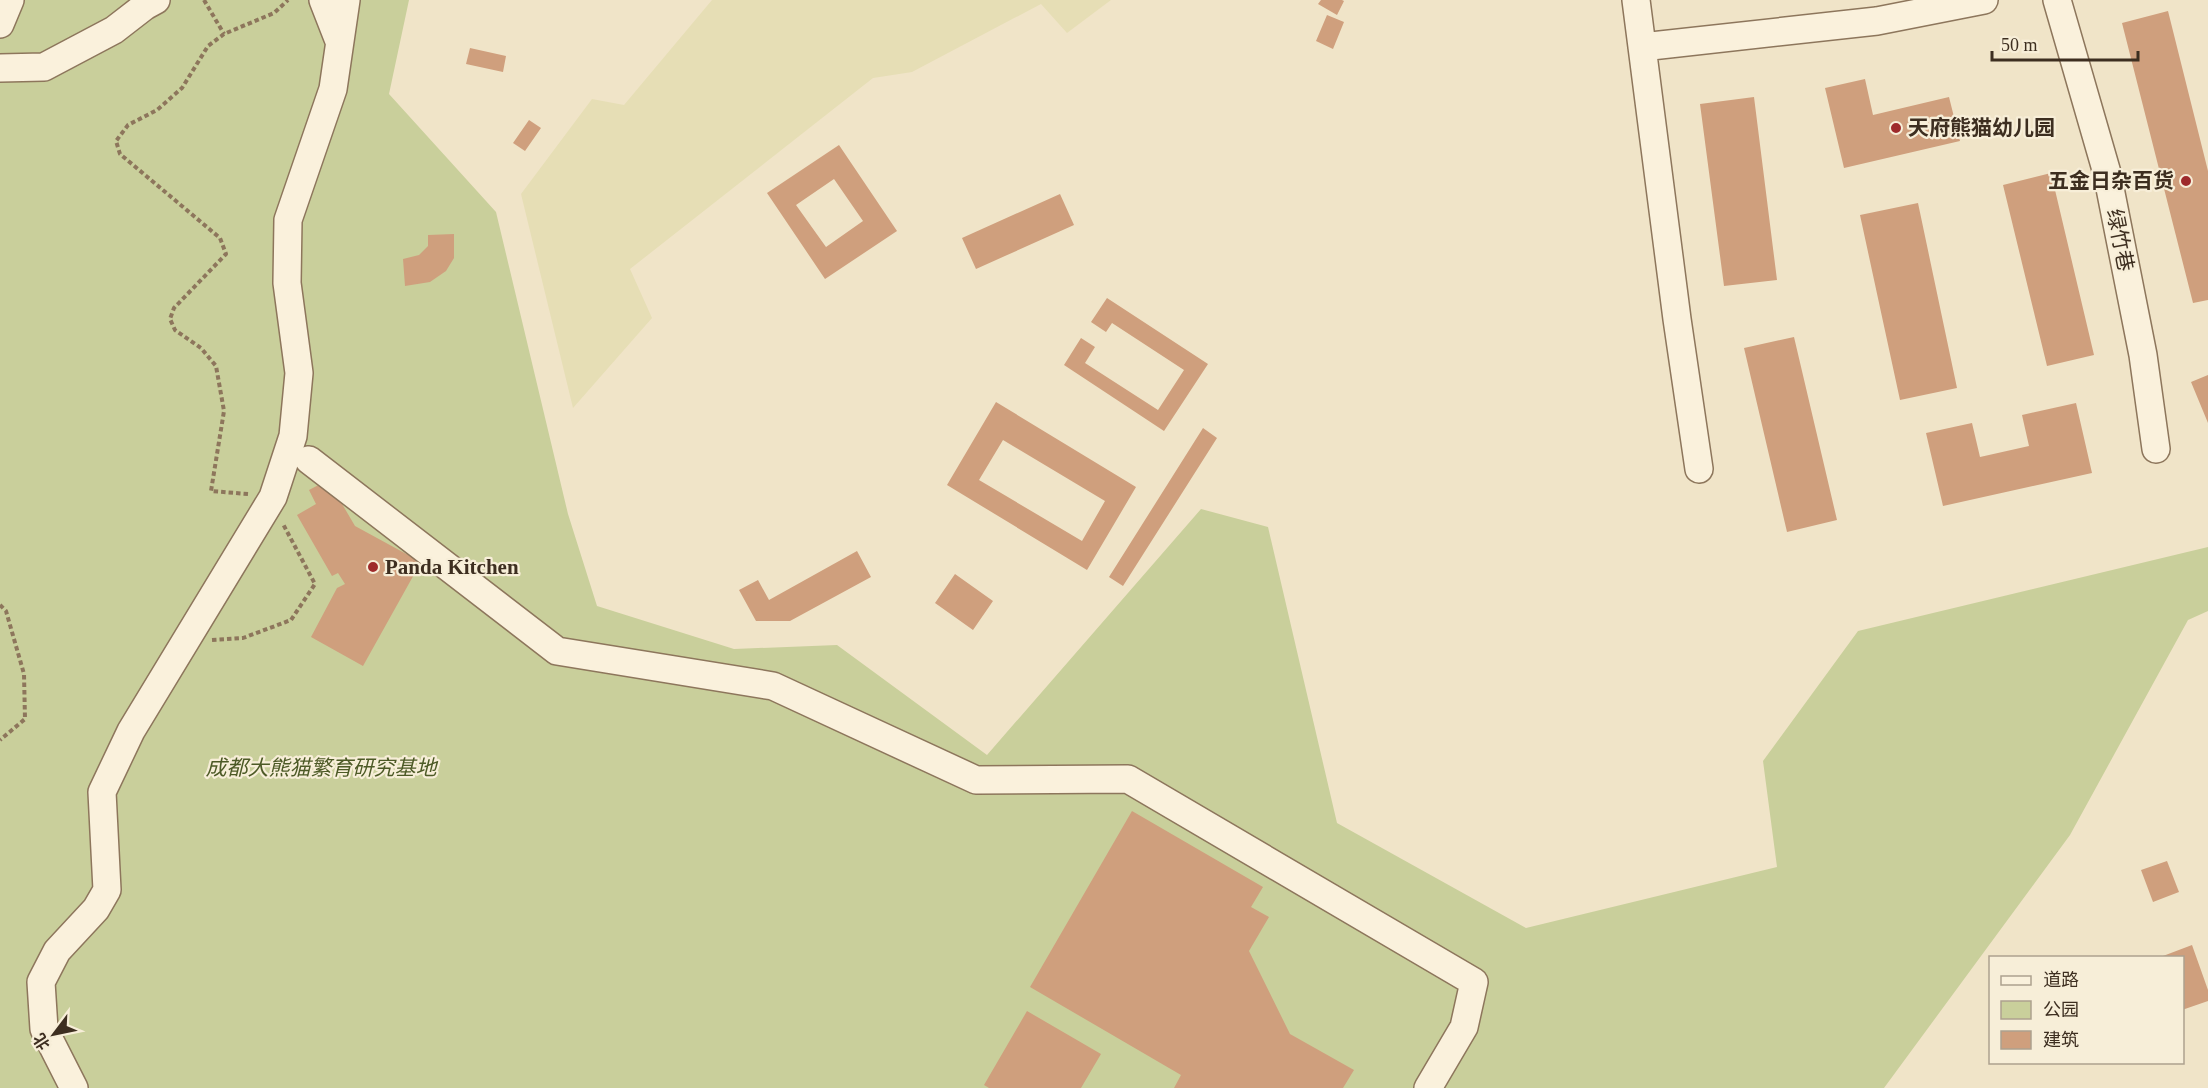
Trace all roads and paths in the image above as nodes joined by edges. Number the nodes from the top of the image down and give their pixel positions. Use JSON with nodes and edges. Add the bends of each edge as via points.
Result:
{"nodes":[{"id":1,"x":10,"y":0,"type":"edge"},
{"id":2,"x":156,"y":0,"type":"edge"},
{"id":3,"x":204,"y":0,"type":"edge"},
{"id":4,"x":288,"y":0,"type":"edge"},
{"id":5,"x":323,"y":0,"type":"edge"},
{"id":6,"x":346,"y":0,"type":"edge"},
{"id":7,"x":1636,"y":0,"type":"edge"},
{"id":8,"x":1984,"y":0,"type":"edge"},
{"id":9,"x":2057,"y":0,"type":"edge"},
{"id":10,"x":0,"y":24,"type":"edge"},
{"id":11,"x":224,"y":34,"type":"junction"},
{"id":12,"x":339,"y":42,"type":"junction"},
{"id":13,"x":1642,"y":47,"type":"junction"},
{"id":14,"x":0,"y":68,"type":"edge"},
{"id":15,"x":2156,"y":448,"type":"dead end"},
{"id":16,"x":309,"y":460,"type":"dead end"},
{"id":17,"x":1699,"y":469,"type":"dead end"},
{"id":18,"x":273,"y":497,"type":"junction"},
{"id":19,"x":282,"y":522,"type":"dead end"},
{"id":20,"x":0,"y":605,"type":"edge"},
{"id":21,"x":184,"y":643,"type":"junction"},
{"id":22,"x":0,"y":740,"type":"edge"},
{"id":23,"x":74,"y":1088,"type":"edge"},
{"id":24,"x":1428,"y":1088,"type":"edge"}],
"edges":[{"from":1,"to":10,"type":"street"},
{"from":2,"to":14,"type":"street","via":[[114,30],[44,67]]},
{"from":3,"to":11,"type":"path"},
{"from":4,"to":11,"type":"path","via":[[274,13]]},
{"from":5,"to":12,"type":"street"},
{"from":6,"to":12,"type":"street"},
{"from":7,"to":13,"type":"street"},
{"from":8,"to":13,"type":"street","via":[[1877,21]]},
{"from":9,"to":15,"type":"street","name":"绿竹巷","via":[[2107,173],[2144,355]]},
{"from":11,"to":18,"type":"path","via":[[208,46],[182,88],[157,110],[128,125],[116,141],[120,154],[219,238],[226,254],[174,308],[170,319],[176,330],[201,348],[216,366],[225,411],[211,491]]},
{"from":12,"to":18,"type":"street","via":[[333,89],[288,220],[287,283],[299,373],[293,436]]},
{"from":13,"to":17,"type":"street"},
{"from":16,"to":24,"type":"street","via":[[557,651],[773,686],[976,780],[1128,779],[1474,982],[1464,1027]]},
{"from":18,"to":21,"type":"street"},
{"from":19,"to":21,"type":"path","via":[[315,584],[291,620],[243,638]]},
{"from":20,"to":22,"type":"path","via":[[6,611],[24,674],[25,719]]},
{"from":21,"to":23,"type":"street","via":[[131,731],[102,792],[107,890],[96,909],[57,951],[41,982],[44,1029]]}]}
